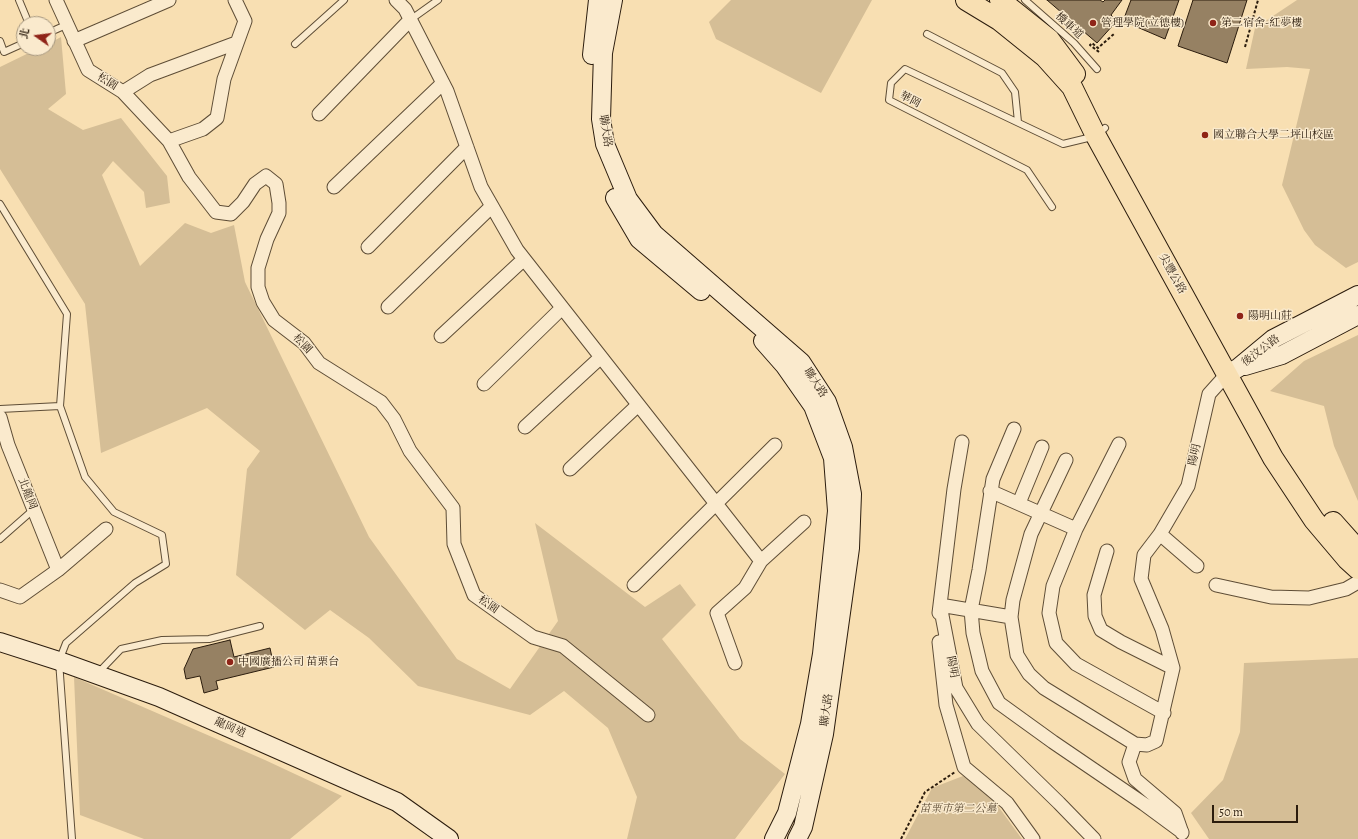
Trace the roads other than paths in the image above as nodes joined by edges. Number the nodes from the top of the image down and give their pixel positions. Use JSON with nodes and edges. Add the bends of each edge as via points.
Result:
{"nodes":[{"id":1,"x":19,"y":0,"type":"edge"},
{"id":2,"x":56,"y":0,"type":"edge"},
{"id":3,"x":169,"y":0,"type":"edge"},
{"id":4,"x":235,"y":0,"type":"edge"},
{"id":5,"x":344,"y":0,"type":"edge"},
{"id":6,"x":396,"y":0,"type":"edge"},
{"id":7,"x":438,"y":0,"type":"edge"},
{"id":8,"x":598,"y":0,"type":"edge"},
{"id":9,"x":613,"y":0,"type":"edge"},
{"id":10,"x":966,"y":0,"type":"edge"},
{"id":11,"x":1000,"y":0,"type":"edge"},
{"id":12,"x":1025,"y":0,"type":"edge"},
{"id":13,"x":26,"y":16,"type":"edge"},
{"id":14,"x":410,"y":20,"type":"junction"},
{"id":15,"x":66,"y":24,"type":"junction"},
{"id":16,"x":56,"y":28,"type":"edge"},
{"id":17,"x":928,"y":34,"type":"dead end"},
{"id":18,"x":0,"y":41,"type":"edge"},
{"id":19,"x":74,"y":41,"type":"junction"},
{"id":20,"x":236,"y":43,"type":"junction"},
{"id":21,"x":295,"y":44,"type":"dead end"},
{"id":22,"x":16,"y":47,"type":"edge"},
{"id":23,"x":1097,"y":69,"type":"dead end"},
{"id":24,"x":443,"y":83,"type":"junction"},
{"id":25,"x":123,"y":92,"type":"junction"},
{"id":26,"x":318,"y":114,"type":"dead end"},
{"id":27,"x":1018,"y":122,"type":"junction"},
{"id":28,"x":1100,"y":132,"type":"junction"},
{"id":29,"x":169,"y":141,"type":"junction"},
{"id":30,"x":467,"y":147,"type":"junction"},
{"id":31,"x":334,"y":187,"type":"dead end"},
{"id":32,"x":0,"y":204,"type":"edge"},
{"id":33,"x":492,"y":206,"type":"junction"},
{"id":34,"x":1052,"y":207,"type":"dead end"},
{"id":35,"x":368,"y":246,"type":"dead end"},
{"id":36,"x":524,"y":259,"type":"junction"},
{"id":37,"x":1358,"y":295,"type":"edge"},
{"id":38,"x":388,"y":307,"type":"dead end"},
{"id":39,"x":562,"y":308,"type":"junction"},
{"id":40,"x":1358,"y":315,"type":"edge"},
{"id":41,"x":441,"y":336,"type":"dead end"},
{"id":42,"x":601,"y":357,"type":"junction"},
{"id":43,"x":1233,"y":371,"type":"junction"},
{"id":44,"x":484,"y":384,"type":"dead end"},
{"id":45,"x":638,"y":405,"type":"junction"},
{"id":46,"x":60,"y":406,"type":"junction"},
{"id":47,"x":0,"y":409,"type":"edge"},
{"id":48,"x":0,"y":417,"type":"edge"},
{"id":49,"x":525,"y":427,"type":"dead end"},
{"id":50,"x":1014,"y":429,"type":"dead end"},
{"id":51,"x":962,"y":442,"type":"dead end"},
{"id":52,"x":1119,"y":444,"type":"dead end"},
{"id":53,"x":775,"y":445,"type":"dead end"},
{"id":54,"x":1042,"y":447,"type":"dead end"},
{"id":55,"x":1066,"y":460,"type":"dead end"},
{"id":56,"x":570,"y":469,"type":"dead end"},
{"id":57,"x":990,"y":491,"type":"junction"},
{"id":58,"x":714,"y":503,"type":"junction"},
{"id":59,"x":1019,"y":503,"type":"junction"},
{"id":60,"x":34,"y":510,"type":"junction"},
{"id":61,"x":1042,"y":514,"type":"junction"},
{"id":62,"x":804,"y":522,"type":"dead end"},
{"id":63,"x":106,"y":529,"type":"dead end"},
{"id":64,"x":1076,"y":529,"type":"junction"},
{"id":65,"x":1160,"y":534,"type":"junction"},
{"id":66,"x":0,"y":539,"type":"edge"},
{"id":67,"x":1358,"y":550,"type":"edge"},
{"id":68,"x":1107,"y":551,"type":"dead end"},
{"id":69,"x":761,"y":562,"type":"junction"},
{"id":70,"x":1197,"y":566,"type":"dead end"},
{"id":71,"x":1358,"y":569,"type":"edge"},
{"id":72,"x":58,"y":570,"type":"junction"},
{"id":73,"x":1358,"y":582,"type":"edge"},
{"id":74,"x":634,"y":585,"type":"dead end"},
{"id":75,"x":1216,"y":585,"type":"dead end"},
{"id":76,"x":0,"y":590,"type":"edge"},
{"id":77,"x":940,"y":605,"type":"junction"},
{"id":78,"x":971,"y":610,"type":"junction"},
{"id":79,"x":1011,"y":618,"type":"junction"},
{"id":80,"x":260,"y":626,"type":"dead end"},
{"id":81,"x":0,"y":642,"type":"edge"},
{"id":82,"x":828,"y":654,"type":"junction"},
{"id":83,"x":59,"y":661,"type":"junction"},
{"id":84,"x":735,"y":663,"type":"dead end"},
{"id":85,"x":1173,"y":668,"type":"junction"},
{"id":86,"x":97,"y":674,"type":"junction"},
{"id":87,"x":1164,"y":713,"type":"junction"},
{"id":88,"x":648,"y":715,"type":"dead end"},
{"id":89,"x":1135,"y":744,"type":"junction"},
{"id":90,"x":1182,"y":836,"type":"edge"},
{"id":91,"x":72,"y":839,"type":"edge"},
{"id":92,"x":449,"y":839,"type":"edge"},
{"id":93,"x":774,"y":839,"type":"edge"},
{"id":94,"x":797,"y":839,"type":"edge"},
{"id":95,"x":1033,"y":839,"type":"edge"},
{"id":96,"x":1094,"y":839,"type":"edge"}],
"edges":[{"from":1,"to":13,"type":"lane"},
{"from":2,"to":15,"type":"street","name":"松園"},
{"from":3,"to":19,"type":"street"},
{"from":4,"to":20,"type":"street","via":[[245,21]]},
{"from":5,"to":21,"type":"lane"},
{"from":6,"to":14,"type":"street","via":[[405,9]]},
{"from":7,"to":14,"type":"lane"},
{"from":8,"to":82,"type":"street","name":"聯大路","via":[[590,88],[593,140],[615,198],[639,240],[764,342],[785,366],[813,406],[833,458],[838,511]]},
{"from":9,"to":82,"type":"street","name":"聯大路","via":[[603,53],[601,119],[605,144],[628,199],[654,234],[801,362],[827,402],[843,447],[852,494],[850,548]]},
{"from":10,"to":28,"type":"main road","name":"尖豐公路","via":[[999,20],[1045,57],[1072,87]]},
{"from":11,"to":28,"type":"main road","name":"尖豐公路","via":[[1049,39],[1080,80]]},
{"from":12,"to":23,"type":"lane","name":"機車道","via":[[1074,42]]},
{"from":14,"to":24,"type":"street"},
{"from":14,"to":26,"type":"street"},
{"from":15,"to":16,"type":"lane"},
{"from":15,"to":19,"type":"street","name":"松園"},
{"from":17,"to":27,"type":"lane","via":[[1002,72],[1015,92]]},
{"from":18,"to":22,"type":"lane","via":[[4,52]]},
{"from":19,"to":25,"type":"street","name":"松園","via":[[88,70]]},
{"from":20,"to":25,"type":"street","via":[[150,75]]},
{"from":20,"to":29,"type":"street","via":[[224,79],[217,118],[203,129]]},
{"from":24,"to":30,"type":"street"},
{"from":24,"to":31,"type":"street"},
{"from":25,"to":29,"type":"street","name":"松園"},
{"from":27,"to":28,"type":"lane","name":"華岡","via":[[1063,144]]},
{"from":27,"to":34,"type":"lane","name":"華岡","via":[[905,69],[890,82],[889,100],[1027,170]]},
{"from":28,"to":43,"type":"main road","name":"尖豐公路"},
{"from":29,"to":88,"type":"street","name":"松園","via":[[189,177],[216,212],[231,214],[255,184],[266,176],[276,184],[278,213],[258,268],[258,287],[263,302],[274,320],[304,343],[319,363],[381,402],[394,419],[410,450],[453,508],[454,544],[474,595],[533,637],[563,646]]},
{"from":30,"to":33,"type":"street","via":[[481,187]]},
{"from":30,"to":35,"type":"street"},
{"from":32,"to":46,"type":"lane","via":[[67,314]]},
{"from":33,"to":36,"type":"street"},
{"from":33,"to":38,"type":"street"},
{"from":36,"to":39,"type":"street"},
{"from":36,"to":41,"type":"street"},
{"from":37,"to":43,"type":"street","name":"後汶公路","via":[[1273,339]]},
{"from":39,"to":42,"type":"street"},
{"from":39,"to":44,"type":"street"},
{"from":40,"to":43,"type":"street","name":"後汶公路","via":[[1282,355]]},
{"from":42,"to":45,"type":"street"},
{"from":42,"to":49,"type":"street"},
{"from":43,"to":65,"type":"street","name":"陽明","via":[[1210,394],[1188,486]]},
{"from":43,"to":67,"type":"main road","name":"尖豐公路","via":[[1300,480]]},
{"from":43,"to":71,"type":"main road","name":"尖豐公路","via":[[1273,458],[1331,542]]},
{"from":45,"to":56,"type":"street"},
{"from":45,"to":58,"type":"street"},
{"from":46,"to":47,"type":"lane"},
{"from":46,"to":83,"type":"lane","via":[[85,477],[114,512],[162,535],[166,564],[135,583],[66,643]]},
{"from":48,"to":60,"type":"street","name":"北龍岡","via":[[8,445]]},
{"from":50,"to":57,"type":"street"},
{"from":51,"to":77,"type":"street","name":"陽明"},
{"from":52,"to":64,"type":"street"},
{"from":53,"to":58,"type":"street"},
{"from":54,"to":59,"type":"street"},
{"from":55,"to":61,"type":"street"},
{"from":57,"to":59,"type":"street"},
{"from":57,"to":78,"type":"street"},
{"from":58,"to":69,"type":"street"},
{"from":58,"to":74,"type":"street"},
{"from":59,"to":61,"type":"street"},
{"from":60,"to":66,"type":"lane"},
{"from":60,"to":72,"type":"street","name":"北龍岡"},
{"from":61,"to":64,"type":"street"},
{"from":61,"to":79,"type":"street","via":[[1032,534],[1013,600]]},
{"from":62,"to":69,"type":"street"},
{"from":63,"to":72,"type":"street"},
{"from":64,"to":87,"type":"street","via":[[1053,586],[1049,613],[1056,643],[1076,664]]},
{"from":65,"to":70,"type":"street"},
{"from":65,"to":85,"type":"street","name":"陽明","via":[[1144,555],[1141,579],[1162,629]]},
{"from":68,"to":85,"type":"street","via":[[1094,595],[1094,616],[1101,630]]},
{"from":69,"to":84,"type":"street","via":[[744,588],[717,613]]},
{"from":72,"to":76,"type":"street","via":[[20,597]]},
{"from":73,"to":75,"type":"street","via":[[1346,589],[1309,598],[1271,597]]},
{"from":77,"to":78,"type":"street"},
{"from":77,"to":95,"type":"street","via":[[937,622],[946,705],[964,767],[1007,803]]},
{"from":77,"to":96,"type":"street","name":"陽明","via":[[956,688],[978,724]]},
{"from":78,"to":79,"type":"street"},
{"from":78,"to":90,"type":"street","via":[[973,633],[982,671],[999,703],[1144,804]]},
{"from":79,"to":89,"type":"street","via":[[1017,655],[1029,674],[1044,688]]},
{"from":80,"to":86,"type":"lane","via":[[209,639],[162,640],[122,649]]},
{"from":81,"to":83,"type":"street","name":"龍岡道"},
{"from":82,"to":93,"type":"street","name":"聯大路","via":[[786,813]]},
{"from":82,"to":94,"type":"street","name":"聯大路","via":[[824,734],[803,827]]},
{"from":83,"to":86,"type":"street","name":"龍岡道"},
{"from":83,"to":91,"type":"lane"},
{"from":85,"to":87,"type":"street","name":"陽明"},
{"from":86,"to":92,"type":"street","name":"龍岡道","via":[[159,697],[397,802]]},
{"from":87,"to":89,"type":"street","name":"陽明","via":[[1156,741],[1147,745]]},
{"from":89,"to":90,"type":"street","via":[[1129,762],[1135,779],[1175,813]]}]}
